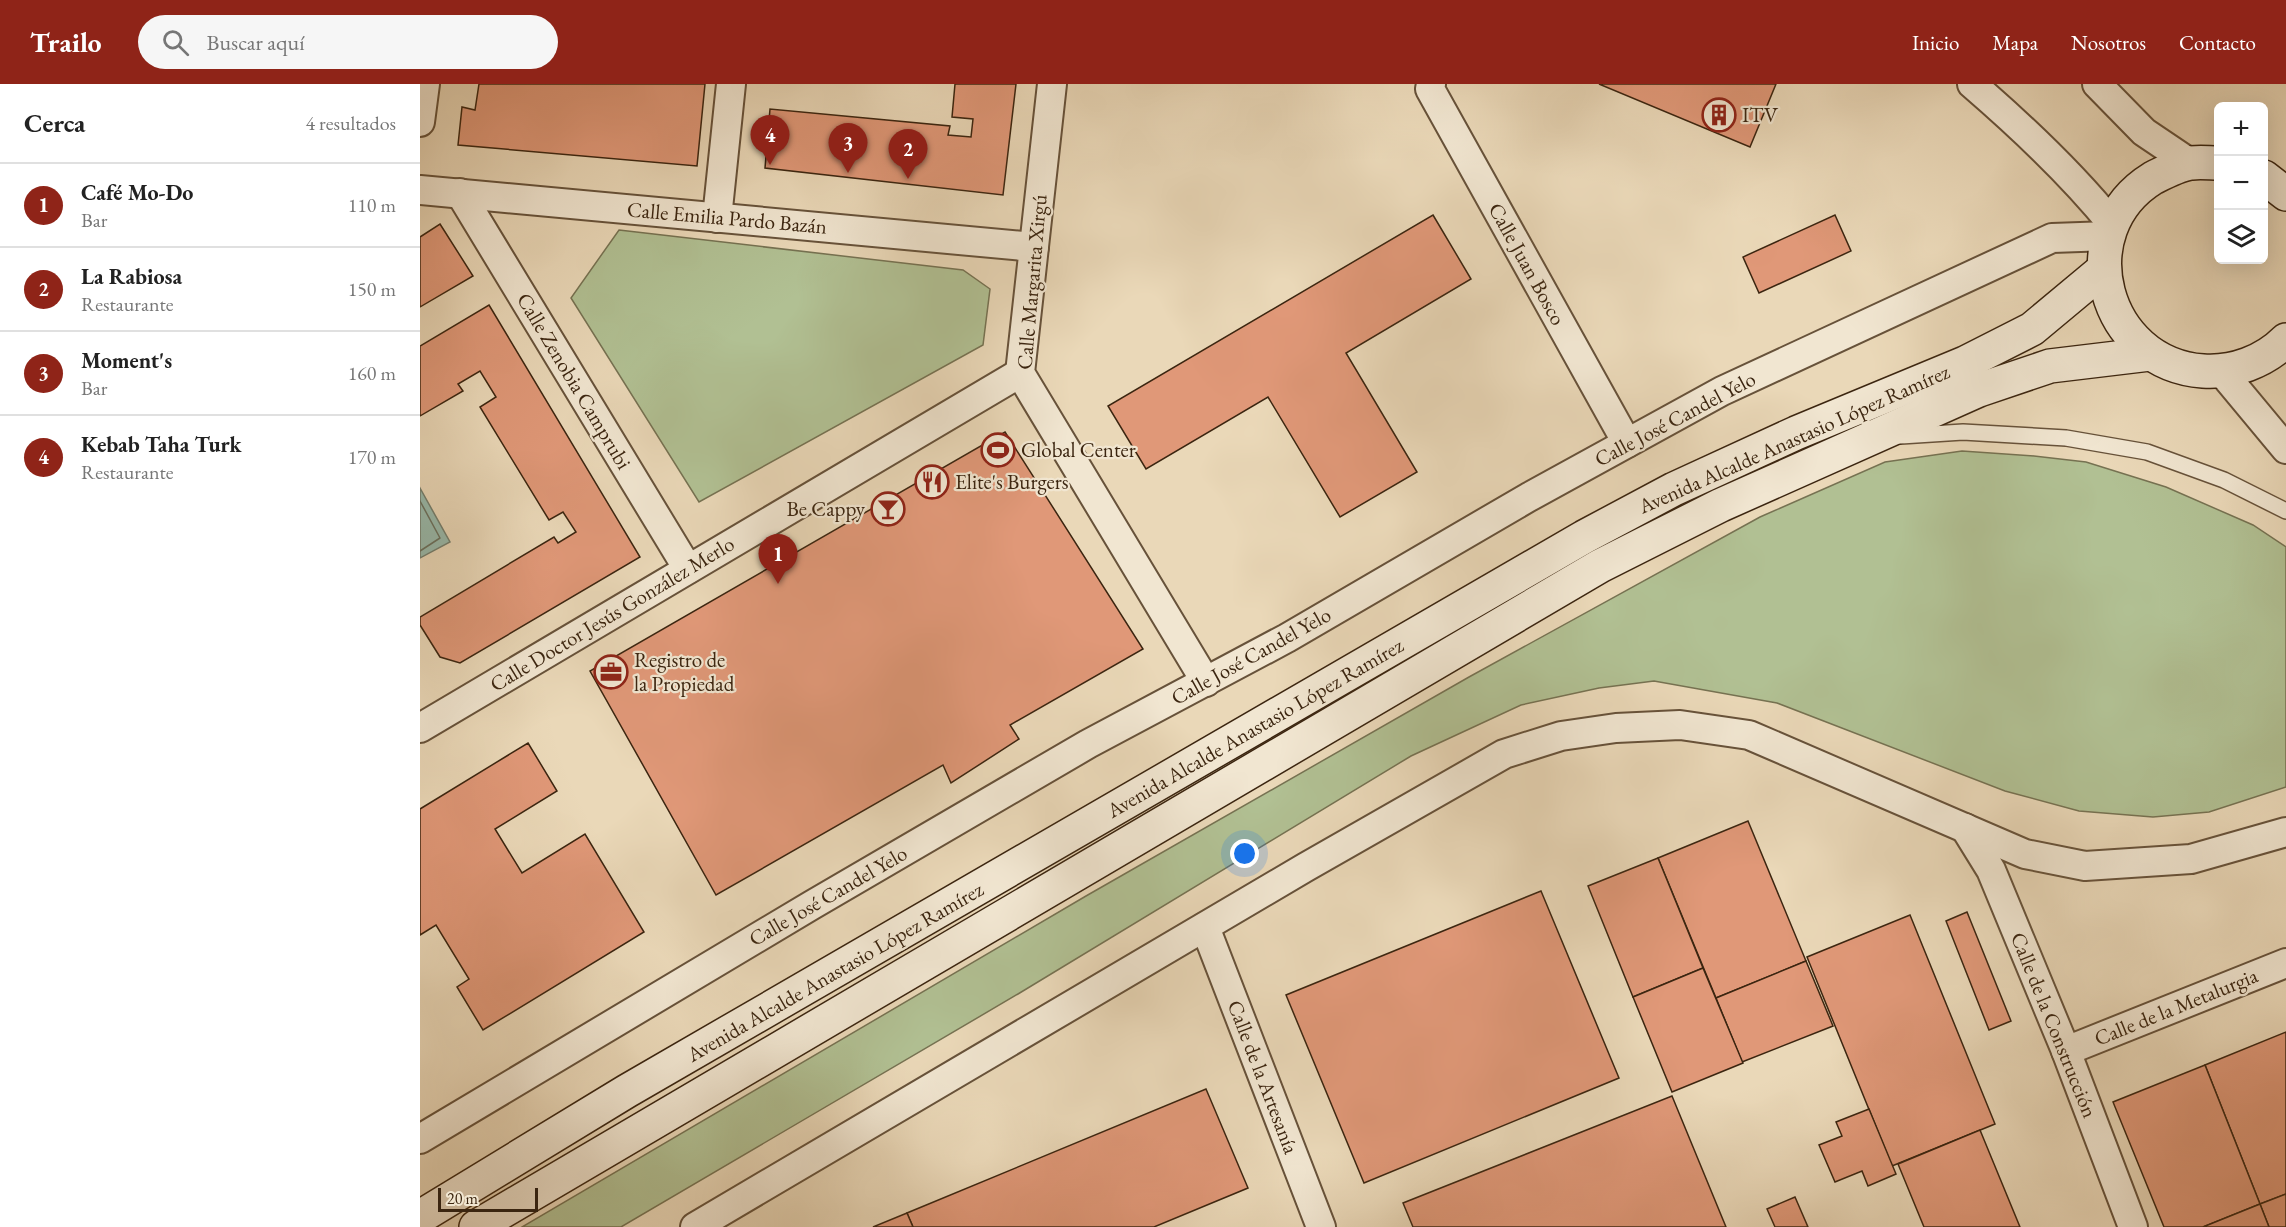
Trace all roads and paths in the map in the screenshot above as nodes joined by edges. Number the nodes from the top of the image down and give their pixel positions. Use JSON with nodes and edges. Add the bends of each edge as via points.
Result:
{"nodes":[{"id":1,"x":424,"y":84,"type":"edge"},
{"id":2,"x":731,"y":84,"type":"edge"},
{"id":3,"x":1052,"y":84,"type":"edge"},
{"id":4,"x":1431,"y":84,"type":"edge"},
{"id":5,"x":1972,"y":84,"type":"edge"},
{"id":6,"x":2097,"y":84,"type":"edge"},
{"id":7,"x":420,"y":122,"type":"edge"},
{"id":8,"x":2204,"y":163,"type":"edge"},
{"id":9,"x":2268,"y":176,"type":"edge"},
{"id":10,"x":2286,"y":177,"type":"edge"},
{"id":11,"x":2268,"y":179,"type":"edge"},
{"id":12,"x":420,"y":190,"type":"edge"},
{"id":13,"x":460,"y":193,"type":"junction"},
{"id":14,"x":2286,"y":194,"type":"edge"},
{"id":15,"x":717,"y":218,"type":"junction"},
{"id":16,"x":2111,"y":230,"type":"junction"},
{"id":17,"x":1034,"y":248,"type":"junction"},
{"id":18,"x":2104,"y":270,"type":"junction"},
{"id":19,"x":2286,"y":340,"type":"edge"},
{"id":20,"x":2150,"y":354,"type":"junction"},
{"id":21,"x":2222,"y":372,"type":"junction"},
{"id":22,"x":1020,"y":373,"type":"junction"},
{"id":23,"x":1627,"y":443,"type":"junction"},
{"id":24,"x":1851,"y":447,"type":"junction"},
{"id":25,"x":2286,"y":449,"type":"edge"},
{"id":26,"x":2286,"y":511,"type":"edge"},
{"id":27,"x":688,"y":569,"type":"junction"},
{"id":28,"x":1206,"y":682,"type":"junction"},
{"id":29,"x":421,"y":724,"type":"edge"},
{"id":30,"x":1965,"y":828,"type":"junction"},
{"id":31,"x":2286,"y":832,"type":"edge"},
{"id":32,"x":1205,"y":927,"type":"junction"},
{"id":33,"x":2286,"y":963,"type":"edge"},
{"id":34,"x":2066,"y":1050,"type":"junction"},
{"id":35,"x":420,"y":1139,"type":"edge"},
{"id":36,"x":420,"y":1217,"type":"edge"},
{"id":37,"x":476,"y":1227,"type":"edge"},
{"id":38,"x":695,"y":1227,"type":"edge"},
{"id":39,"x":1321,"y":1227,"type":"edge"},
{"id":40,"x":2133,"y":1227,"type":"edge"}],
"edges":[{"from":1,"to":7,"type":"street"},
{"from":2,"to":15,"type":"street"},
{"from":3,"to":17,"type":"street","name":"Calle Margarita Xirgú"},
{"from":4,"to":23,"type":"street","name":"Calle Juan Bosco","via":[[1430,89],[1456,138]]},
{"from":5,"to":16,"type":"street","via":[[2084,189]]},
{"from":6,"to":8,"type":"street","via":[[2144,132]]},
{"from":8,"to":16,"type":"street","via":[[2166,171],[2144,184],[2126,202]]},
{"from":9,"to":10,"type":"street"},
{"from":11,"to":14,"type":"street"},
{"from":12,"to":13,"type":"street","name":"Calle Emilia Pardo Bazán"},
{"from":13,"to":15,"type":"street","name":"Calle Emilia Pardo Bazán"},
{"from":13,"to":27,"type":"street","name":"Calle Zenobia Camprubi"},
{"from":15,"to":17,"type":"street","name":"Calle Emilia Pardo Bazán"},
{"from":16,"to":18,"type":"street"},
{"from":16,"to":23,"type":"street","name":"Calle José Candel Yelo","via":[[2052,238],[1722,392]]},
{"from":17,"to":22,"type":"street","name":"Calle Margarita Xirgú"},
{"from":18,"to":20,"type":"street","via":[[2110,302],[2126,331]]},
{"from":18,"to":36,"type":"street","name":"Avenida Alcalde Anastasio López Ramírez","via":[[2032,329],[1965,363],[1674,489],[1584,537],[627,1091]]},
{"from":19,"to":21,"type":"street","via":[[2256,362]]},
{"from":20,"to":21,"type":"street","via":[[2184,369]]},
{"from":20,"to":24,"type":"street","name":"Avenida Alcalde Anastasio López Ramírez","via":[[2050,366],[1979,390]]},
{"from":21,"to":25,"type":"street"},
{"from":22,"to":27,"type":"street","name":"Calle Doctor Jesús González Merlo"},
{"from":22,"to":28,"type":"street","name":"Calle Margarita Xirgú"},
{"from":23,"to":28,"type":"street","name":"Calle José Candel Yelo"},
{"from":24,"to":26,"type":"lane","via":[[1897,436],[1963,432],[2066,438],[2147,452],[2224,480]]},
{"from":24,"to":37,"type":"street","name":"Avenida Alcalde Anastasio López Ramírez","via":[[1721,505],[1600,566]]},
{"from":27,"to":29,"type":"street","name":"Calle Doctor Jesús González Merlo"},
{"from":28,"to":35,"type":"street","name":"Calle José Candel Yelo","via":[[1088,744]]},
{"from":30,"to":31,"type":"street","via":[[2025,854],[2085,866],[2191,859]]},
{"from":30,"to":32,"type":"street","via":[[1749,735],[1680,724],[1561,735],[1504,754]]},
{"from":30,"to":34,"type":"street","name":"Calle de la Construcción","via":[[1991,870]]},
{"from":32,"to":38,"type":"street"},
{"from":32,"to":39,"type":"street","name":"Calle de la Artesanía"},
{"from":33,"to":34,"type":"street","name":"Calle de la Metalurgia"},
{"from":34,"to":40,"type":"street","name":"Calle de la Construcción"}]}
